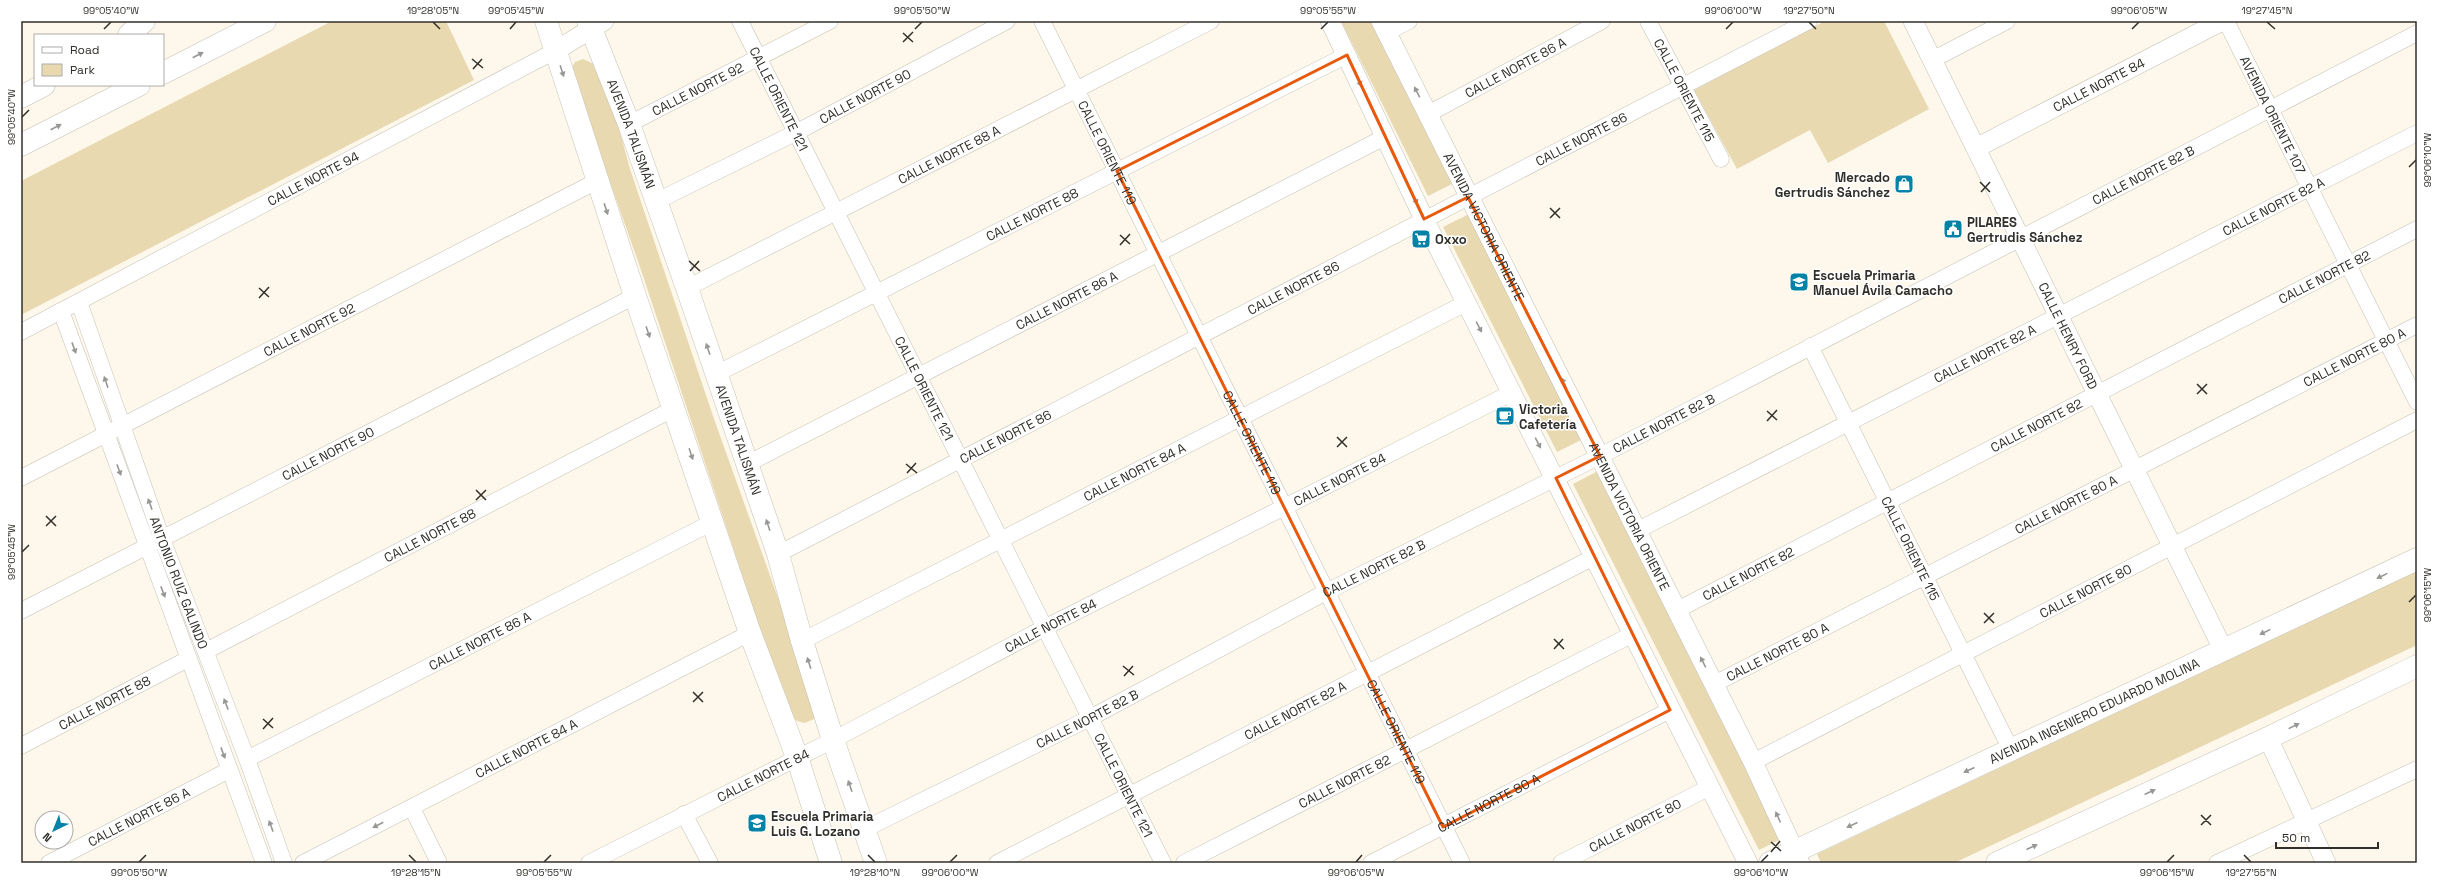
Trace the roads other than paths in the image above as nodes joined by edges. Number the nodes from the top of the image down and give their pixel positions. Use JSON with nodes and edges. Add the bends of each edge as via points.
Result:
{"nodes":[{"id":1,"x":144,"y":21,"type":"edge"},
{"id":2,"x":265,"y":21,"type":"edge"},
{"id":3,"x":546,"y":21,"type":"edge"},
{"id":4,"x":740,"y":21,"type":"edge"},
{"id":5,"x":830,"y":21,"type":"edge"},
{"id":6,"x":1007,"y":21,"type":"edge"},
{"id":7,"x":1042,"y":21,"type":"edge"},
{"id":8,"x":1211,"y":21,"type":"edge"},
{"id":9,"x":1330,"y":21,"type":"edge"},
{"id":10,"x":1409,"y":21,"type":"edge"},
{"id":11,"x":1602,"y":21,"type":"edge"},
{"id":12,"x":1648,"y":21,"type":"edge"},
{"id":13,"x":1809,"y":21,"type":"edge"},
{"id":14,"x":1913,"y":21,"type":"edge"},
{"id":15,"x":2008,"y":21,"type":"edge"},
{"id":16,"x":2222,"y":21,"type":"edge"},
{"id":17,"x":2226,"y":21,"type":"edge"},
{"id":18,"x":594,"y":23,"type":"edge"},
{"id":19,"x":1384,"y":27,"type":"edge"},
{"id":20,"x":2417,"y":33,"type":"edge"},
{"id":21,"x":130,"y":34,"type":"edge"},
{"id":22,"x":555,"y":51,"type":"junction"},
{"id":23,"x":1347,"y":55,"type":"junction"},
{"id":24,"x":758,"y":57,"type":"junction"},
{"id":25,"x":1932,"y":60,"type":"junction"},
{"id":26,"x":164,"y":72,"type":"edge"},
{"id":27,"x":42,"y":86,"type":"edge"},
{"id":28,"x":137,"y":86,"type":"edge"},
{"id":29,"x":1683,"y":86,"type":"junction"},
{"id":30,"x":1076,"y":89,"type":"junction"},
{"id":31,"x":21,"y":97,"type":"edge"},
{"id":32,"x":2270,"y":111,"type":"junction"},
{"id":33,"x":1428,"y":114,"type":"junction"},
{"id":34,"x":629,"y":124,"type":"junction"},
{"id":35,"x":797,"y":132,"type":"junction"},
{"id":36,"x":2417,"y":133,"type":"edge"},
{"id":37,"x":1385,"y":137,"type":"junction"},
{"id":38,"x":21,"y":145,"type":"edge"},
{"id":39,"x":1976,"y":148,"type":"junction"},
{"id":40,"x":1721,"y":159,"type":"dead end"},
{"id":41,"x":1117,"y":171,"type":"junction"},
{"id":42,"x":597,"y":181,"type":"junction"},
{"id":43,"x":2309,"y":189,"type":"junction"},
{"id":44,"x":1468,"y":197,"type":"junction"},
{"id":45,"x":656,"y":201,"type":"junction"},
{"id":46,"x":836,"y":213,"type":"junction"},
{"id":47,"x":1424,"y":219,"type":"junction"},
{"id":48,"x":2417,"y":229,"type":"edge"},
{"id":49,"x":2020,"y":238,"type":"junction"},
{"id":50,"x":1159,"y":252,"type":"junction"},
{"id":51,"x":2347,"y":265,"type":"junction"},
{"id":52,"x":687,"y":288,"type":"junction"},
{"id":53,"x":878,"y":293,"type":"junction"},
{"id":54,"x":635,"y":296,"type":"junction"},
{"id":55,"x":79,"y":302,"type":"junction"},
{"id":56,"x":1466,"y":303,"type":"junction"},
{"id":57,"x":61,"y":311,"type":"junction"},
{"id":58,"x":2058,"y":317,"type":"junction"},
{"id":59,"x":2417,"y":325,"type":"edge"},
{"id":60,"x":21,"y":332,"type":"edge"},
{"id":61,"x":1200,"y":336,"type":"junction"},
{"id":62,"x":2387,"y":341,"type":"junction"},
{"id":63,"x":1810,"y":346,"type":"junction"},
{"id":64,"x":716,"y":374,"type":"junction"},
{"id":65,"x":919,"y":376,"type":"junction"},
{"id":66,"x":1513,"y":392,"type":"junction"},
{"id":67,"x":2096,"y":394,"type":"junction"},
{"id":68,"x":2417,"y":402,"type":"edge"},
{"id":69,"x":675,"y":408,"type":"junction"},
{"id":70,"x":1240,"y":417,"type":"junction"},
{"id":71,"x":2417,"y":420,"type":"edge"},
{"id":72,"x":1849,"y":423,"type":"junction"},
{"id":73,"x":122,"y":426,"type":"junction"},
{"id":74,"x":106,"y":434,"type":"junction"},
{"id":75,"x":1600,"y":456,"type":"junction"},
{"id":76,"x":962,"y":459,"type":"junction"},
{"id":77,"x":747,"y":464,"type":"junction"},
{"id":78,"x":2135,"y":471,"type":"junction"},
{"id":79,"x":21,"y":478,"type":"edge"},
{"id":80,"x":1556,"y":478,"type":"junction"},
{"id":81,"x":1886,"y":501,"type":"junction"},
{"id":82,"x":1284,"y":509,"type":"junction"},
{"id":83,"x":713,"y":522,"type":"junction"},
{"id":84,"x":1638,"y":530,"type":"junction"},
{"id":85,"x":162,"y":539,"type":"junction"},
{"id":86,"x":1000,"y":539,"type":"junction"},
{"id":87,"x":2173,"y":546,"type":"junction"},
{"id":88,"x":146,"y":547,"type":"junction"},
{"id":89,"x":778,"y":554,"type":"junction"},
{"id":90,"x":1594,"y":557,"type":"junction"},
{"id":91,"x":2417,"y":559,"type":"edge"},
{"id":92,"x":1925,"y":578,"type":"junction"},
{"id":93,"x":1326,"y":592,"type":"junction"},
{"id":94,"x":1677,"y":610,"type":"junction"},
{"id":95,"x":21,"y":611,"type":"edge"},
{"id":96,"x":1044,"y":628,"type":"junction"},
{"id":97,"x":750,"y":633,"type":"junction"},
{"id":98,"x":1633,"y":634,"type":"junction"},
{"id":99,"x":802,"y":641,"type":"junction"},
{"id":100,"x":206,"y":651,"type":"junction"},
{"id":101,"x":2224,"y":651,"type":"junction"},
{"id":102,"x":1963,"y":654,"type":"junction"},
{"id":103,"x":188,"y":659,"type":"junction"},
{"id":104,"x":2417,"y":666,"type":"edge"},
{"id":105,"x":1366,"y":672,"type":"junction"},
{"id":106,"x":1714,"y":684,"type":"junction"},
{"id":107,"x":1670,"y":710,"type":"junction"},
{"id":108,"x":1090,"y":718,"type":"junction"},
{"id":109,"x":2268,"y":738,"type":"junction"},
{"id":110,"x":833,"y":740,"type":"junction"},
{"id":111,"x":21,"y":746,"type":"edge"},
{"id":112,"x":1405,"y":749,"type":"junction"},
{"id":113,"x":2011,"y":750,"type":"junction"},
{"id":114,"x":798,"y":757,"type":"junction"},
{"id":115,"x":246,"y":759,"type":"junction"},
{"id":116,"x":1753,"y":762,"type":"junction"},
{"id":117,"x":2417,"y":769,"type":"edge"},
{"id":118,"x":229,"y":770,"type":"junction"},
{"id":119,"x":1710,"y":787,"type":"junction"},
{"id":120,"x":1128,"y":794,"type":"junction"},
{"id":121,"x":412,"y":808,"type":"junction"},
{"id":122,"x":684,"y":814,"type":"junction"},
{"id":123,"x":2308,"y":821,"type":"junction"},
{"id":124,"x":1443,"y":827,"type":"junction"},
{"id":125,"x":864,"y":829,"type":"junction"},
{"id":126,"x":1797,"y":858,"type":"edge"},
{"id":127,"x":49,"y":863,"type":"edge"},
{"id":128,"x":264,"y":863,"type":"edge"},
{"id":129,"x":284,"y":863,"type":"edge"},
{"id":130,"x":303,"y":863,"type":"edge"},
{"id":131,"x":439,"y":863,"type":"edge"},
{"id":132,"x":589,"y":863,"type":"edge"},
{"id":133,"x":710,"y":863,"type":"edge"},
{"id":134,"x":832,"y":863,"type":"edge"},
{"id":135,"x":876,"y":863,"type":"edge"},
{"id":136,"x":997,"y":863,"type":"edge"},
{"id":137,"x":1163,"y":863,"type":"edge"},
{"id":138,"x":1184,"y":863,"type":"edge"},
{"id":139,"x":1371,"y":863,"type":"edge"},
{"id":140,"x":1462,"y":863,"type":"edge"},
{"id":141,"x":1560,"y":863,"type":"edge"},
{"id":142,"x":1748,"y":863,"type":"edge"},
{"id":143,"x":1770,"y":863,"type":"edge"},
{"id":144,"x":1997,"y":863,"type":"edge"},
{"id":145,"x":2217,"y":863,"type":"edge"},
{"id":146,"x":2326,"y":863,"type":"edge"}],
"edges":[{"from":1,"to":21,"type":"main road"},
{"from":26,"to":2,"type":"main road","one_way":true},
{"from":3,"to":22,"type":"main road"},
{"from":4,"to":24,"type":"street","name":"CALLE ORIENTE 121"},
{"from":5,"to":24,"type":"street","name":"CALLE NORTE 92"},
{"from":6,"to":35,"type":"street","name":"CALLE NORTE 90"},
{"from":7,"to":30,"type":"street","name":"CALLE ORIENTE 119"},
{"from":8,"to":30,"type":"street","name":"CALLE NORTE 88 A"},
{"from":9,"to":23,"type":"street"},
{"from":10,"to":19,"type":"street"},
{"from":11,"to":33,"type":"street","name":"CALLE NORTE 86 A"},
{"from":12,"to":29,"type":"street","name":"CALLE ORIENTE 115"},
{"from":13,"to":29,"type":"street","name":"CALLE NORTE 86"},
{"from":14,"to":25,"type":"street","name":"CALLE HENRY FORD"},
{"from":15,"to":25,"type":"street"},
{"from":16,"to":39,"type":"street","name":"CALLE NORTE 84"},
{"from":17,"to":32,"type":"street","name":"AVENIDA ORIENTE 107"},
{"from":18,"to":22,"type":"street","name":"CALLE NORTE 94"},
{"from":18,"to":34,"type":"main road","name":"AVENIDA TALISMÁN"},
{"from":33,"to":19,"type":"street","name":"AVENIDA VICTORIA ORIENTE","one_way":true},
{"from":20,"to":32,"type":"street","name":"CALLE NORTE 82 B"},
{"from":22,"to":42,"type":"main road","one_way":true},
{"from":22,"to":55,"type":"street","name":"CALLE NORTE 94"},
{"from":23,"to":37,"type":"street","one_way":true},
{"from":23,"to":41,"type":"street","name":"CALLE NORTE 88"},
{"from":24,"to":34,"type":"street","name":"CALLE NORTE 92"},
{"from":24,"to":35,"type":"street","name":"CALLE ORIENTE 121"},
{"from":25,"to":39,"type":"street","name":"CALLE HENRY FORD"},
{"from":27,"to":31,"type":"main road"},
{"from":38,"to":28,"type":"main road","one_way":true},
{"from":29,"to":40,"type":"street","name":"CALLE ORIENTE 115"},
{"from":29,"to":44,"type":"street","name":"CALLE NORTE 86"},
{"from":30,"to":41,"type":"street","name":"CALLE ORIENTE 119"},
{"from":30,"to":46,"type":"street","name":"CALLE NORTE 88 A"},
{"from":32,"to":43,"type":"street","name":"AVENIDA ORIENTE 107"},
{"from":32,"to":49,"type":"street","name":"CALLE NORTE 82 B"},
{"from":33,"to":44,"type":"street","name":"AVENIDA VICTORIA ORIENTE"},
{"from":34,"to":45,"type":"main road","name":"AVENIDA TALISMÁN"},
{"from":35,"to":45,"type":"street","name":"CALLE NORTE 90"},
{"from":35,"to":46,"type":"street","name":"CALLE ORIENTE 121"},
{"from":36,"to":43,"type":"street","name":"CALLE NORTE 82 A"},
{"from":37,"to":47,"type":"street","one_way":true},
{"from":37,"to":50,"type":"street","name":"CALLE NORTE 86 A"},
{"from":39,"to":49,"type":"street","name":"CALLE HENRY FORD"},
{"from":41,"to":50,"type":"street","name":"CALLE ORIENTE 119"},
{"from":41,"to":53,"type":"street","name":"CALLE NORTE 88"},
{"from":42,"to":54,"type":"main road","one_way":true},
{"from":42,"to":73,"type":"street","name":"CALLE NORTE 92"},
{"from":43,"to":51,"type":"street","name":"AVENIDA ORIENTE 107"},
{"from":43,"to":58,"type":"street","name":"CALLE NORTE 82 A"},
{"from":44,"to":47,"type":"street","name":"CALLE NORTE 86"},
{"from":75,"to":44,"type":"street","name":"AVENIDA VICTORIA ORIENTE","one_way":true},
{"from":45,"to":52,"type":"main road","name":"AVENIDA TALISMÁN"},
{"from":46,"to":52,"type":"street","name":"CALLE NORTE 88 A"},
{"from":46,"to":53,"type":"street","name":"CALLE ORIENTE 121"},
{"from":47,"to":56,"type":"street"},
{"from":47,"to":61,"type":"street","name":"CALLE NORTE 86"},
{"from":48,"to":51,"type":"street","name":"CALLE NORTE 82"},
{"from":49,"to":58,"type":"street","name":"CALLE HENRY FORD"},
{"from":49,"to":63,"type":"street","name":"CALLE NORTE 82 B"},
{"from":50,"to":61,"type":"street","name":"CALLE ORIENTE 119"},
{"from":50,"to":65,"type":"street","name":"CALLE NORTE 86 A"},
{"from":51,"to":62,"type":"street","name":"AVENIDA ORIENTE 107"},
{"from":51,"to":67,"type":"street","name":"CALLE NORTE 82"},
{"from":64,"to":52,"type":"main road","name":"AVENIDA TALISMÁN","one_way":true},
{"from":53,"to":64,"type":"street","name":"CALLE NORTE 88"},
{"from":53,"to":65,"type":"street","name":"CALLE ORIENTE 121"},
{"from":54,"to":69,"type":"main road","one_way":true},
{"from":54,"to":85,"type":"street","name":"CALLE NORTE 90"},
{"from":55,"to":57,"type":"street","name":"CALLE NORTE 94"},
{"from":73,"to":55,"type":"street","name":"ANTONIO RUIZ GALINDO","one_way":true},
{"from":56,"to":66,"type":"street","one_way":true},
{"from":56,"to":70,"type":"street","name":"CALLE NORTE 84 A"},
{"from":57,"to":60,"type":"street","name":"CALLE NORTE 94"},
{"from":57,"to":74,"type":"street","name":"ANTONIO RUIZ GALINDO","one_way":true},
{"from":58,"to":67,"type":"street","name":"CALLE HENRY FORD"},
{"from":58,"to":72,"type":"street","name":"CALLE NORTE 82 A"},
{"from":59,"to":62,"type":"street","name":"CALLE NORTE 80 A"},
{"from":61,"to":70,"type":"street","name":"CALLE ORIENTE 119"},
{"from":61,"to":76,"type":"street","name":"CALLE NORTE 86"},
{"from":62,"to":68,"type":"street","name":"AVENIDA ORIENTE 107"},
{"from":62,"to":78,"type":"street","name":"CALLE NORTE 80 A"},
{"from":63,"to":72,"type":"street","name":"CALLE ORIENTE 115"},
{"from":63,"to":75,"type":"street","name":"CALLE NORTE 82 B"},
{"from":64,"to":77,"type":"main road","name":"AVENIDA TALISMÁN"},
{"from":65,"to":76,"type":"street","name":"CALLE ORIENTE 121"},
{"from":65,"to":77,"type":"street","name":"CALLE NORTE 86 A"},
{"from":66,"to":80,"type":"street","one_way":true},
{"from":66,"to":82,"type":"street","name":"CALLE NORTE 84"},
{"from":67,"to":78,"type":"street","name":"CALLE HENRY FORD"},
{"from":67,"to":81,"type":"street","name":"CALLE NORTE 82"},
{"from":69,"to":83,"type":"main road","one_way":true},
{"from":69,"to":100,"type":"street","name":"CALLE NORTE 88"},
{"from":70,"to":82,"type":"street","name":"CALLE ORIENTE 119"},
{"from":70,"to":86,"type":"street","name":"CALLE NORTE 84 A"},
{"from":71,"to":87,"type":"street","name":"CALLE NORTE 80"},
{"from":72,"to":81,"type":"street","name":"CALLE ORIENTE 115"},
{"from":72,"to":84,"type":"street","name":"CALLE NORTE 82 A"},
{"from":73,"to":74,"type":"street","name":"CALLE NORTE 92"},
{"from":85,"to":73,"type":"street","name":"ANTONIO RUIZ GALINDO","one_way":true},
{"from":74,"to":79,"type":"street","name":"CALLE NORTE 92"},
{"from":74,"to":88,"type":"street","name":"ANTONIO RUIZ GALINDO","one_way":true},
{"from":75,"to":80,"type":"street","name":"CALLE NORTE 82 B"},
{"from":75,"to":84,"type":"street","name":"AVENIDA VICTORIA ORIENTE"},
{"from":76,"to":86,"type":"street","name":"CALLE ORIENTE 121"},
{"from":76,"to":89,"type":"street","name":"CALLE NORTE 86"},
{"from":89,"to":77,"type":"main road","name":"AVENIDA TALISMÁN","one_way":true},
{"from":78,"to":87,"type":"street","name":"CALLE HENRY FORD"},
{"from":78,"to":92,"type":"street","name":"CALLE NORTE 80 A"},
{"from":80,"to":90,"type":"street"},
{"from":80,"to":93,"type":"street","name":"CALLE NORTE 82 B"},
{"from":81,"to":92,"type":"street","name":"CALLE ORIENTE 115"},
{"from":81,"to":94,"type":"street","name":"CALLE NORTE 82"},
{"from":82,"to":93,"type":"street","name":"CALLE ORIENTE 119"},
{"from":82,"to":96,"type":"street","name":"CALLE NORTE 84"},
{"from":83,"to":97,"type":"main road"},
{"from":83,"to":115,"type":"street","name":"CALLE NORTE 86 A"},
{"from":84,"to":94,"type":"street","name":"AVENIDA VICTORIA ORIENTE"},
{"from":85,"to":88,"type":"street","name":"CALLE NORTE 90"},
{"from":85,"to":100,"type":"street","name":"ANTONIO RUIZ GALINDO"},
{"from":86,"to":96,"type":"street","name":"CALLE ORIENTE 121"},
{"from":86,"to":99,"type":"street","name":"CALLE NORTE 84 A"},
{"from":87,"to":101,"type":"street","name":"CALLE HENRY FORD"},
{"from":87,"to":102,"type":"street","name":"CALLE NORTE 80"},
{"from":88,"to":95,"type":"street","name":"CALLE NORTE 90"},
{"from":88,"to":103,"type":"street","name":"ANTONIO RUIZ GALINDO","one_way":true},
{"from":89,"to":99,"type":"main road","name":"AVENIDA TALISMÁN"},
{"from":90,"to":98,"type":"street"},
{"from":90,"to":105,"type":"street","name":"CALLE NORTE 82 A"},
{"from":91,"to":101,"type":"main road","name":"AVENIDA INGENIERO EDUARDO MOLINA","one_way":true},
{"from":92,"to":102,"type":"street","name":"CALLE ORIENTE 115"},
{"from":92,"to":106,"type":"street","name":"CALLE NORTE 80 A"},
{"from":93,"to":105,"type":"street","name":"CALLE ORIENTE 119"},
{"from":93,"to":108,"type":"street","name":"CALLE NORTE 82 B"},
{"from":106,"to":94,"type":"street","name":"AVENIDA VICTORIA ORIENTE","one_way":true},
{"from":96,"to":108,"type":"street","name":"CALLE ORIENTE 121"},
{"from":96,"to":110,"type":"street","name":"CALLE NORTE 84"},
{"from":97,"to":114,"type":"main road"},
{"from":97,"to":121,"type":"street","name":"CALLE NORTE 84 A"},
{"from":98,"to":107,"type":"street"},
{"from":98,"to":112,"type":"street","name":"CALLE NORTE 82"},
{"from":110,"to":99,"type":"main road","name":"AVENIDA TALISMÁN","one_way":true},
{"from":115,"to":100,"type":"street","name":"ANTONIO RUIZ GALINDO","one_way":true},
{"from":101,"to":113,"type":"main road","name":"AVENIDA INGENIERO EDUARDO MOLINA"},
{"from":102,"to":113,"type":"street","name":"CALLE ORIENTE 115"},
{"from":102,"to":116,"type":"street","name":"CALLE NORTE 80"},
{"from":103,"to":111,"type":"street","name":"CALLE NORTE 88"},
{"from":103,"to":118,"type":"street","name":"ANTONIO RUIZ GALINDO","one_way":true},
{"from":109,"to":104,"type":"main road","one_way":true},
{"from":105,"to":112,"type":"street","name":"CALLE ORIENTE 119"},
{"from":105,"to":120,"type":"street","name":"CALLE NORTE 82 A"},
{"from":106,"to":116,"type":"street","name":"AVENIDA VICTORIA ORIENTE"},
{"from":107,"to":119,"type":"street"},
{"from":107,"to":124,"type":"street","name":"CALLE NORTE 80 A"},
{"from":108,"to":120,"type":"street","name":"CALLE ORIENTE 121"},
{"from":108,"to":125,"type":"street","name":"CALLE NORTE 82 B"},
{"from":109,"to":123,"type":"street"},
{"from":144,"to":109,"type":"main road","one_way":true},
{"from":110,"to":114,"type":"street","name":"CALLE NORTE 84"},
{"from":125,"to":110,"type":"main road","name":"AVENIDA TALISMÁN","one_way":true},
{"from":112,"to":124,"type":"street","name":"CALLE ORIENTE 119"},
{"from":112,"to":138,"type":"street","name":"CALLE NORTE 82"},
{"from":113,"to":126,"type":"main road","name":"AVENIDA INGENIERO EDUARDO MOLINA","one_way":true},
{"from":114,"to":122,"type":"street","name":"CALLE NORTE 84"},
{"from":114,"to":134,"type":"main road"},
{"from":129,"to":115,"type":"street","name":"ANTONIO RUIZ GALINDO","one_way":true},
{"from":126,"to":116,"type":"street","name":"AVENIDA VICTORIA ORIENTE","one_way":true},
{"from":117,"to":123,"type":"street"},
{"from":118,"to":127,"type":"street","name":"CALLE NORTE 86 A"},
{"from":118,"to":128,"type":"street","name":"ANTONIO RUIZ GALINDO"},
{"from":119,"to":141,"type":"street","name":"CALLE NORTE 80"},
{"from":119,"to":142,"type":"street"},
{"from":120,"to":136,"type":"street","name":"CALLE NORTE 82 A"},
{"from":120,"to":137,"type":"street","name":"CALLE ORIENTE 121"},
{"from":121,"to":130,"type":"street","name":"CALLE NORTE 84 A","one_way":true},
{"from":121,"to":131,"type":"street"},
{"from":122,"to":132,"type":"street","name":"CALLE NORTE 84"},
{"from":122,"to":133,"type":"street"},
{"from":123,"to":145,"type":"street"},
{"from":123,"to":146,"type":"street"},
{"from":124,"to":139,"type":"street","name":"CALLE NORTE 80 A"},
{"from":124,"to":140,"type":"street","name":"CALLE ORIENTE 119"},
{"from":125,"to":135,"type":"main road","name":"AVENIDA TALISMÁN"},
{"from":126,"to":143,"type":"main road","name":"AVENIDA INGENIERO EDUARDO MOLINA"}]}
